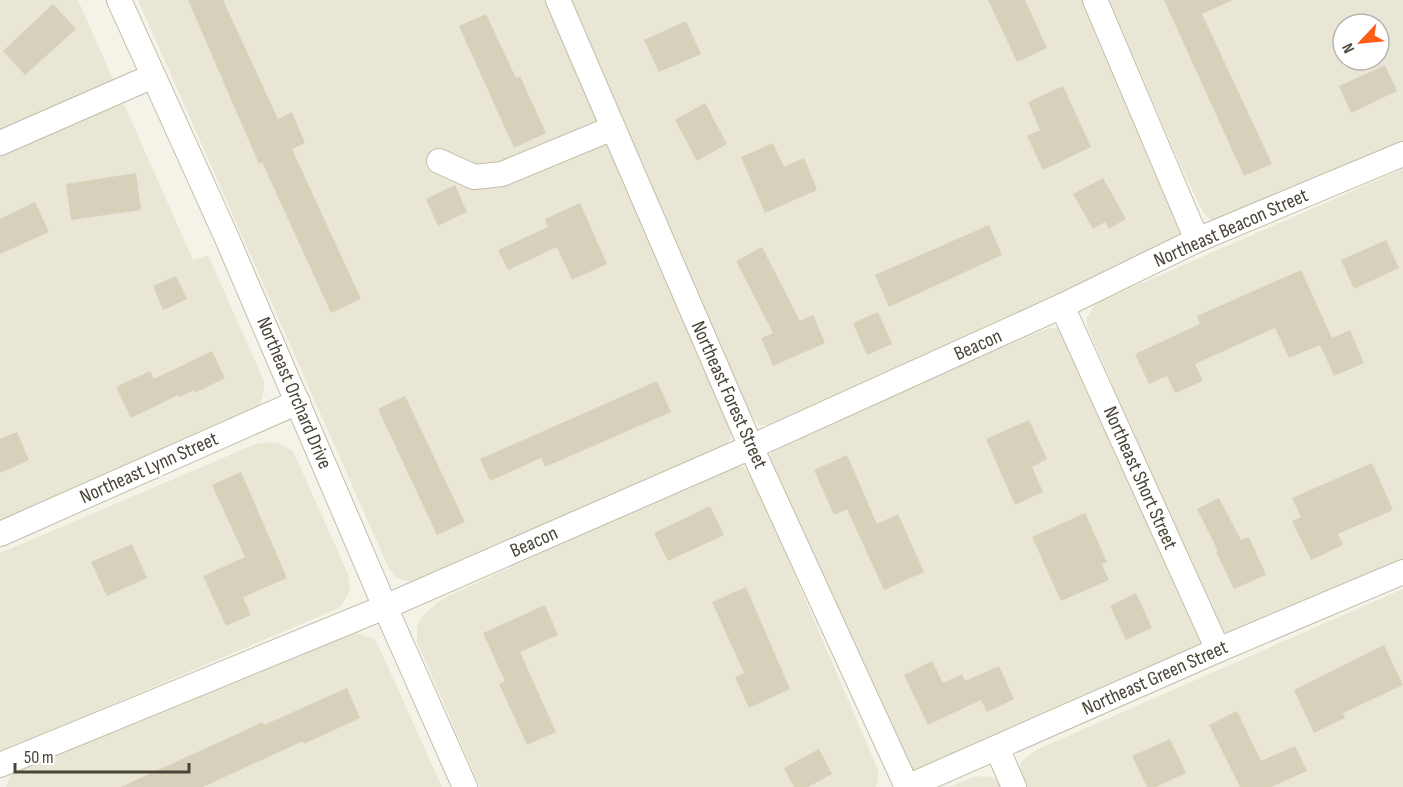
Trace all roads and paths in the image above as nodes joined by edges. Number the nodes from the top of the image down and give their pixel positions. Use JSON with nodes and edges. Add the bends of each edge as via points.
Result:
{"nodes":[{"id":1,"x":119,"y":0,"type":"edge"},
{"id":2,"x":558,"y":0,"type":"edge"},
{"id":3,"x":1095,"y":0,"type":"edge"},
{"id":4,"x":153,"y":76,"type":"junction"},
{"id":5,"x":613,"y":128,"type":"junction"},
{"id":6,"x":0,"y":143,"type":"edge"},
{"id":7,"x":1403,"y":154,"type":"edge"},
{"id":8,"x":439,"y":161,"type":"dead end"},
{"id":9,"x":1197,"y":240,"type":"junction"},
{"id":10,"x":1062,"y":306,"type":"junction"},
{"id":11,"x":298,"y":402,"type":"junction"},
{"id":12,"x":751,"y":447,"type":"junction"},
{"id":13,"x":0,"y":534,"type":"edge"},
{"id":14,"x":1403,"y":572,"type":"edge"},
{"id":15,"x":385,"y":607,"type":"junction"},
{"id":16,"x":1218,"y":650,"type":"junction"},
{"id":17,"x":997,"y":748,"type":"junction"},
{"id":18,"x":0,"y":765,"type":"edge"},
{"id":19,"x":465,"y":787,"type":"edge"},
{"id":20,"x":907,"y":787,"type":"edge"},
{"id":21,"x":1014,"y":787,"type":"edge"}],
"edges":[{"from":1,"to":4,"type":"street","name":"Northeast Orchard Drive"},
{"from":2,"to":5,"type":"street","name":"Northeast Forest Street"},
{"from":3,"to":9,"type":"street"},
{"from":4,"to":6,"type":"street"},
{"from":4,"to":11,"type":"street","name":"Northeast Orchard Drive"},
{"from":5,"to":8,"type":"street","via":[[502,174],[474,177]]},
{"from":5,"to":12,"type":"street","name":"Northeast Forest Street"},
{"from":7,"to":9,"type":"street","name":"Northeast Beacon Street"},
{"from":9,"to":10,"type":"street","name":"Northeast Beacon Street"},
{"from":10,"to":12,"type":"street","name":"Beacon"},
{"from":10,"to":16,"type":"street","name":"Northeast Short Street"},
{"from":11,"to":13,"type":"street","name":"Northeast Lynn Street"},
{"from":11,"to":15,"type":"street","name":"Northeast Orchard Drive"},
{"from":12,"to":15,"type":"street","name":"Beacon"},
{"from":12,"to":20,"type":"street","name":"Northeast Forest Street"},
{"from":14,"to":16,"type":"street","name":"Northeast Green Street"},
{"from":15,"to":18,"type":"street","name":"Beacon"},
{"from":15,"to":19,"type":"street","name":"Northeast Orchard Drive"},
{"from":16,"to":17,"type":"street","name":"Northeast Green Street"},
{"from":17,"to":20,"type":"street","name":"Northeast Green Street"},
{"from":17,"to":21,"type":"street"}]}
